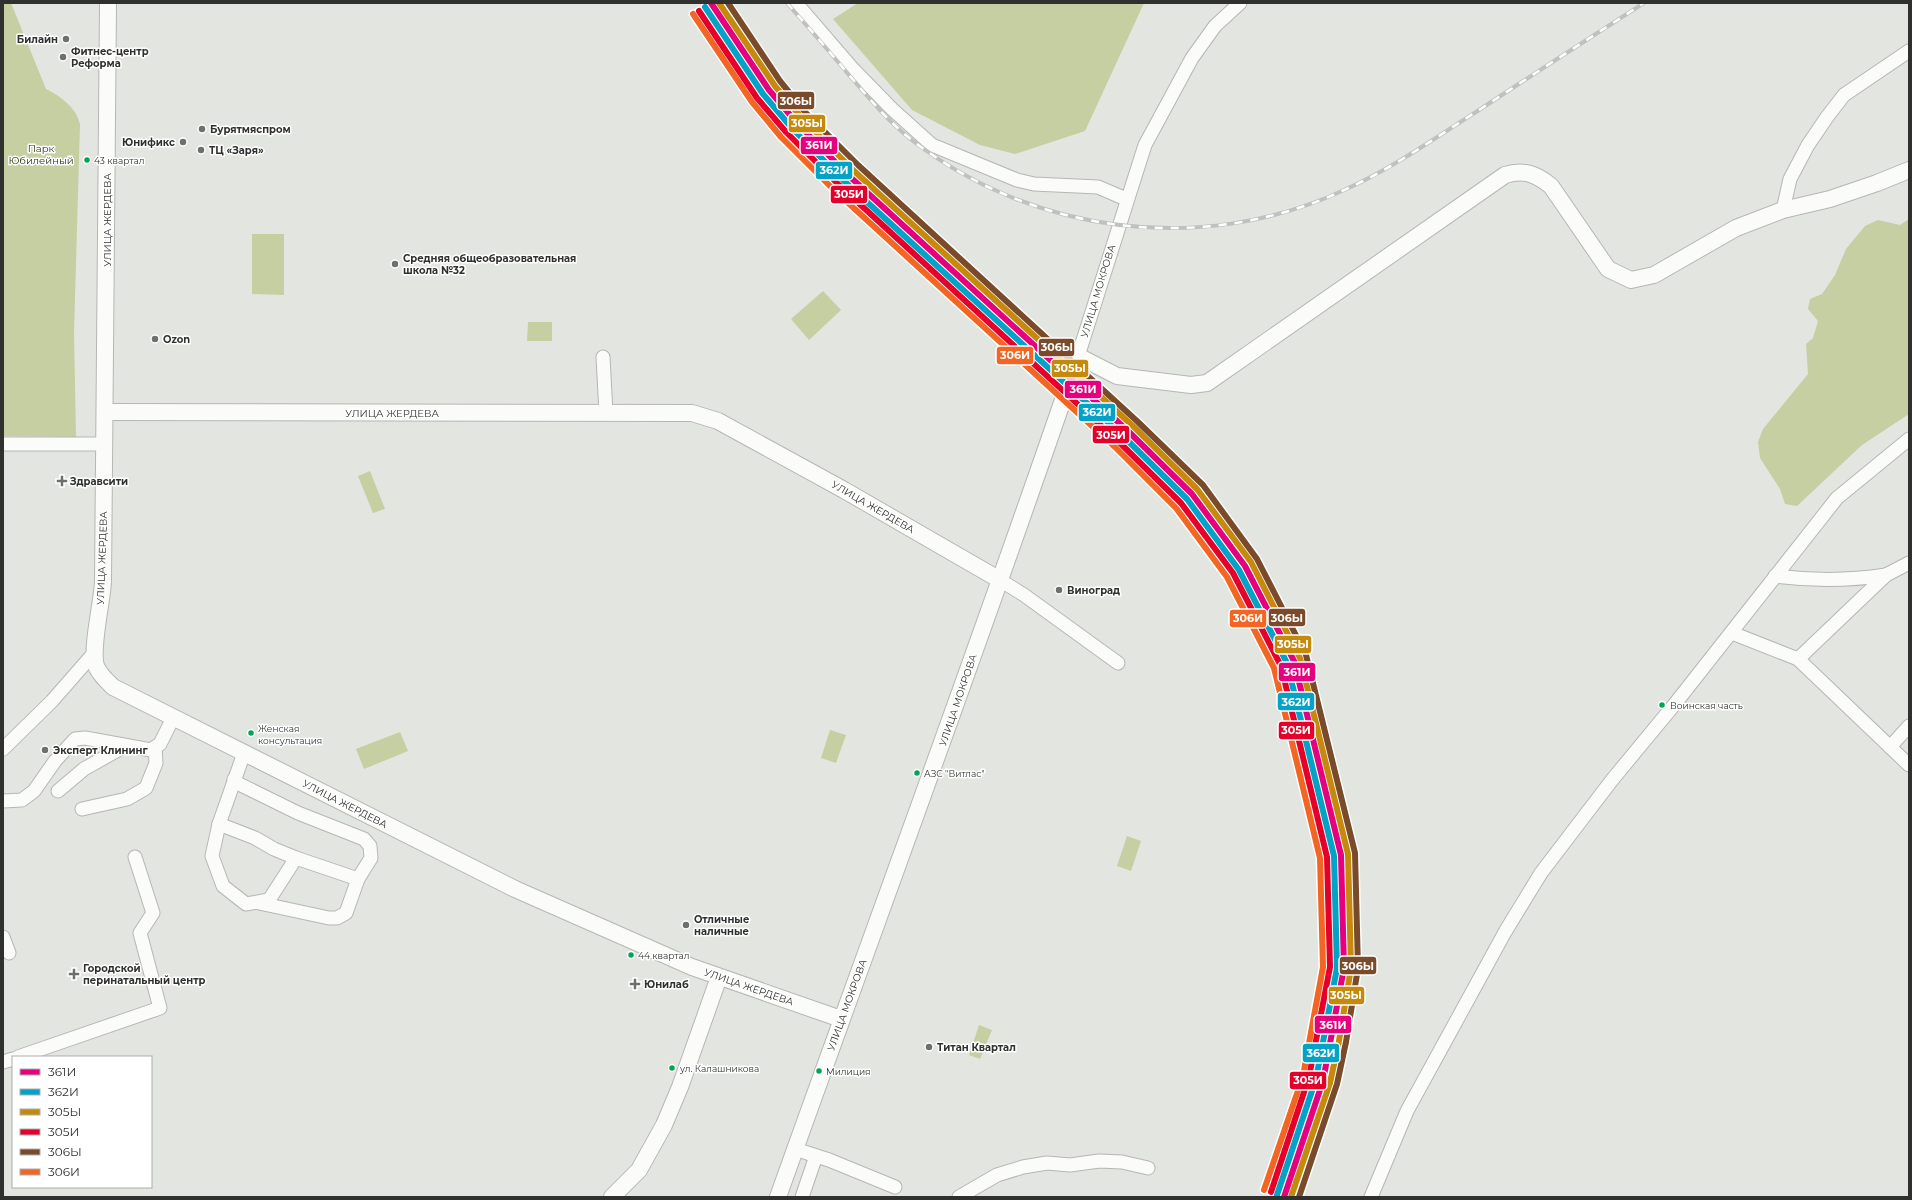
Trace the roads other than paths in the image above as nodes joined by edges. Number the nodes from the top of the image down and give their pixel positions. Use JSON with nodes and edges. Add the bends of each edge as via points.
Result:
{"nodes":[{"id":1,"x":108,"y":3,"type":"edge"},
{"id":2,"x":796,"y":3,"type":"edge"},
{"id":3,"x":1240,"y":3,"type":"edge"},
{"id":4,"x":1909,"y":51,"type":"edge"},
{"id":5,"x":1909,"y":170,"type":"edge"},
{"id":6,"x":1126,"y":199,"type":"junction"},
{"id":7,"x":1783,"y":210,"type":"junction"},
{"id":8,"x":1078,"y":356,"type":"junction"},
{"id":9,"x":603,"y":358,"type":"dead end"},
{"id":10,"x":106,"y":412,"type":"junction"},
{"id":11,"x":606,"y":413,"type":"junction"},
{"id":12,"x":1909,"y":439,"type":"edge"},
{"id":13,"x":3,"y":444,"type":"edge"},
{"id":14,"x":105,"y":444,"type":"junction"},
{"id":15,"x":1909,"y":563,"type":"edge"},
{"id":16,"x":1886,"y":575,"type":"junction"},
{"id":17,"x":1775,"y":576,"type":"junction"},
{"id":18,"x":1000,"y":580,"type":"junction"},
{"id":19,"x":1732,"y":633,"type":"junction"},
{"id":20,"x":94,"y":653,"type":"junction"},
{"id":21,"x":1798,"y":659,"type":"junction"},
{"id":22,"x":1118,"y":663,"type":"dead end"},
{"id":23,"x":173,"y":718,"type":"junction"},
{"id":24,"x":1909,"y":726,"type":"edge"},
{"id":25,"x":125,"y":746,"type":"junction"},
{"id":26,"x":156,"y":747,"type":"junction"},
{"id":27,"x":1890,"y":747,"type":"junction"},
{"id":28,"x":3,"y":749,"type":"edge"},
{"id":29,"x":244,"y":753,"type":"junction"},
{"id":30,"x":1909,"y":765,"type":"edge"},
{"id":31,"x":234,"y":779,"type":"junction"},
{"id":32,"x":58,"y":791,"type":"dead end"},
{"id":33,"x":3,"y":801,"type":"edge"},
{"id":34,"x":82,"y":809,"type":"dead end"},
{"id":35,"x":219,"y":824,"type":"junction"},
{"id":36,"x":135,"y":857,"type":"dead end"},
{"id":37,"x":296,"y":858,"type":"junction"},
{"id":38,"x":358,"y":879,"type":"junction"},
{"id":39,"x":259,"y":903,"type":"junction"},
{"id":40,"x":3,"y":937,"type":"edge"},
{"id":41,"x":9,"y":953,"type":"dead end"},
{"id":42,"x":719,"y":977,"type":"junction"},
{"id":43,"x":841,"y":1019,"type":"junction"},
{"id":44,"x":21,"y":1056,"type":"edge"},
{"id":45,"x":795,"y":1149,"type":"junction"},
{"id":46,"x":816,"y":1156,"type":"junction"},
{"id":47,"x":1148,"y":1168,"type":"dead end"},
{"id":48,"x":895,"y":1187,"type":"dead end"},
{"id":49,"x":612,"y":1197,"type":"edge"},
{"id":50,"x":778,"y":1197,"type":"edge"},
{"id":51,"x":802,"y":1197,"type":"edge"},
{"id":52,"x":959,"y":1197,"type":"edge"},
{"id":53,"x":1371,"y":1197,"type":"edge"}],
"edges":[{"from":1,"to":10,"type":"main road","name":"УЛИЦА ЖЕРДЕВА"},
{"from":2,"to":6,"type":"street","via":[[867,83],[932,145],[1017,180],[1034,184],[1098,187]]},
{"from":3,"to":6,"type":"street","name":"УЛИЦА МОКРОВА","via":[[1215,26],[1192,58],[1145,145]]},
{"from":4,"to":7,"type":"street","via":[[1844,95],[1827,117],[1790,179]]},
{"from":5,"to":7,"type":"main road","via":[[1830,199]]},
{"from":6,"to":8,"type":"street","name":"УЛИЦА МОКРОВА"},
{"from":7,"to":8,"type":"main road","via":[[1736,228],[1654,275],[1631,280],[1608,270],[1551,186],[1539,176],[1516,172],[1505,175],[1207,383],[1191,385],[1117,376]]},
{"from":8,"to":18,"type":"main road","name":"УЛИЦА МОКРОВА"},
{"from":9,"to":11,"type":"street"},
{"from":10,"to":11,"type":"main road","name":"УЛИЦА ЖЕРДЕВА"},
{"from":10,"to":14,"type":"main road","name":"УЛИЦА ЖЕРДЕВА"},
{"from":11,"to":18,"type":"main road","name":"УЛИЦА ЖЕРДЕВА","via":[[692,413],[718,421]]},
{"from":12,"to":17,"type":"street","via":[[1837,498]]},
{"from":13,"to":14,"type":"street"},
{"from":14,"to":20,"type":"main road","name":"УЛИЦА ЖЕРДЕВА","via":[[103,589]]},
{"from":15,"to":16,"type":"street"},
{"from":16,"to":17,"type":"street","via":[[1848,580],[1809,580]]},
{"from":16,"to":21,"type":"street"},
{"from":17,"to":19,"type":"street"},
{"from":18,"to":22,"type":"street","name":"УЛИЦА ЖЕРДЕВА"},
{"from":18,"to":43,"type":"main road","name":"УЛИЦА МОКРОВА"},
{"from":19,"to":21,"type":"street"},
{"from":19,"to":53,"type":"street","via":[[1612,780],[1541,873],[1505,932],[1407,1111]]},
{"from":20,"to":23,"type":"main road","name":"УЛИЦА ЖЕРДЕВА","via":[[96,667],[113,687]]},
{"from":20,"to":28,"type":"street","via":[[52,702]]},
{"from":21,"to":27,"type":"street"},
{"from":23,"to":26,"type":"street"},
{"from":23,"to":29,"type":"main road","name":"УЛИЦА ЖЕРДЕВА"},
{"from":24,"to":27,"type":"street"},
{"from":25,"to":26,"type":"street","via":[[150,750]]},
{"from":25,"to":32,"type":"street","via":[[84,769]]},
{"from":25,"to":33,"type":"street","via":[[85,738],[75,739],[55,761],[34,791],[22,800]]},
{"from":26,"to":34,"type":"street","via":[[156,763],[146,788],[127,799]]},
{"from":27,"to":30,"type":"street"},
{"from":29,"to":31,"type":"street"},
{"from":29,"to":42,"type":"main road","name":"УЛИЦА ЖЕРДЕВА","via":[[515,889]]},
{"from":31,"to":35,"type":"street"},
{"from":31,"to":38,"type":"street","via":[[239,784],[298,813],[364,839],[370,846],[371,858]]},
{"from":35,"to":37,"type":"street"},
{"from":35,"to":39,"type":"street","via":[[212,856],[223,886],[246,904]]},
{"from":36,"to":44,"type":"street","via":[[153,913],[140,933],[160,1008]]},
{"from":37,"to":38,"type":"street"},
{"from":37,"to":39,"type":"street","via":[[269,900]]},
{"from":38,"to":39,"type":"street","via":[[346,913],[337,918],[320,917]]},
{"from":40,"to":41,"type":"street"},
{"from":42,"to":43,"type":"main road","name":"УЛИЦА ЖЕРДЕВА"},
{"from":42,"to":49,"type":"main road","via":[[664,1125],[639,1170]]},
{"from":43,"to":45,"type":"main road","name":"УЛИЦА МОКРОВА"},
{"from":45,"to":46,"type":"street"},
{"from":45,"to":50,"type":"main road","name":"УЛИЦА МОКРОВА"},
{"from":46,"to":48,"type":"street"},
{"from":46,"to":51,"type":"street"},
{"from":47,"to":52,"type":"street","via":[[1122,1162],[1099,1161],[1070,1165],[1047,1163],[997,1175]]}]}
